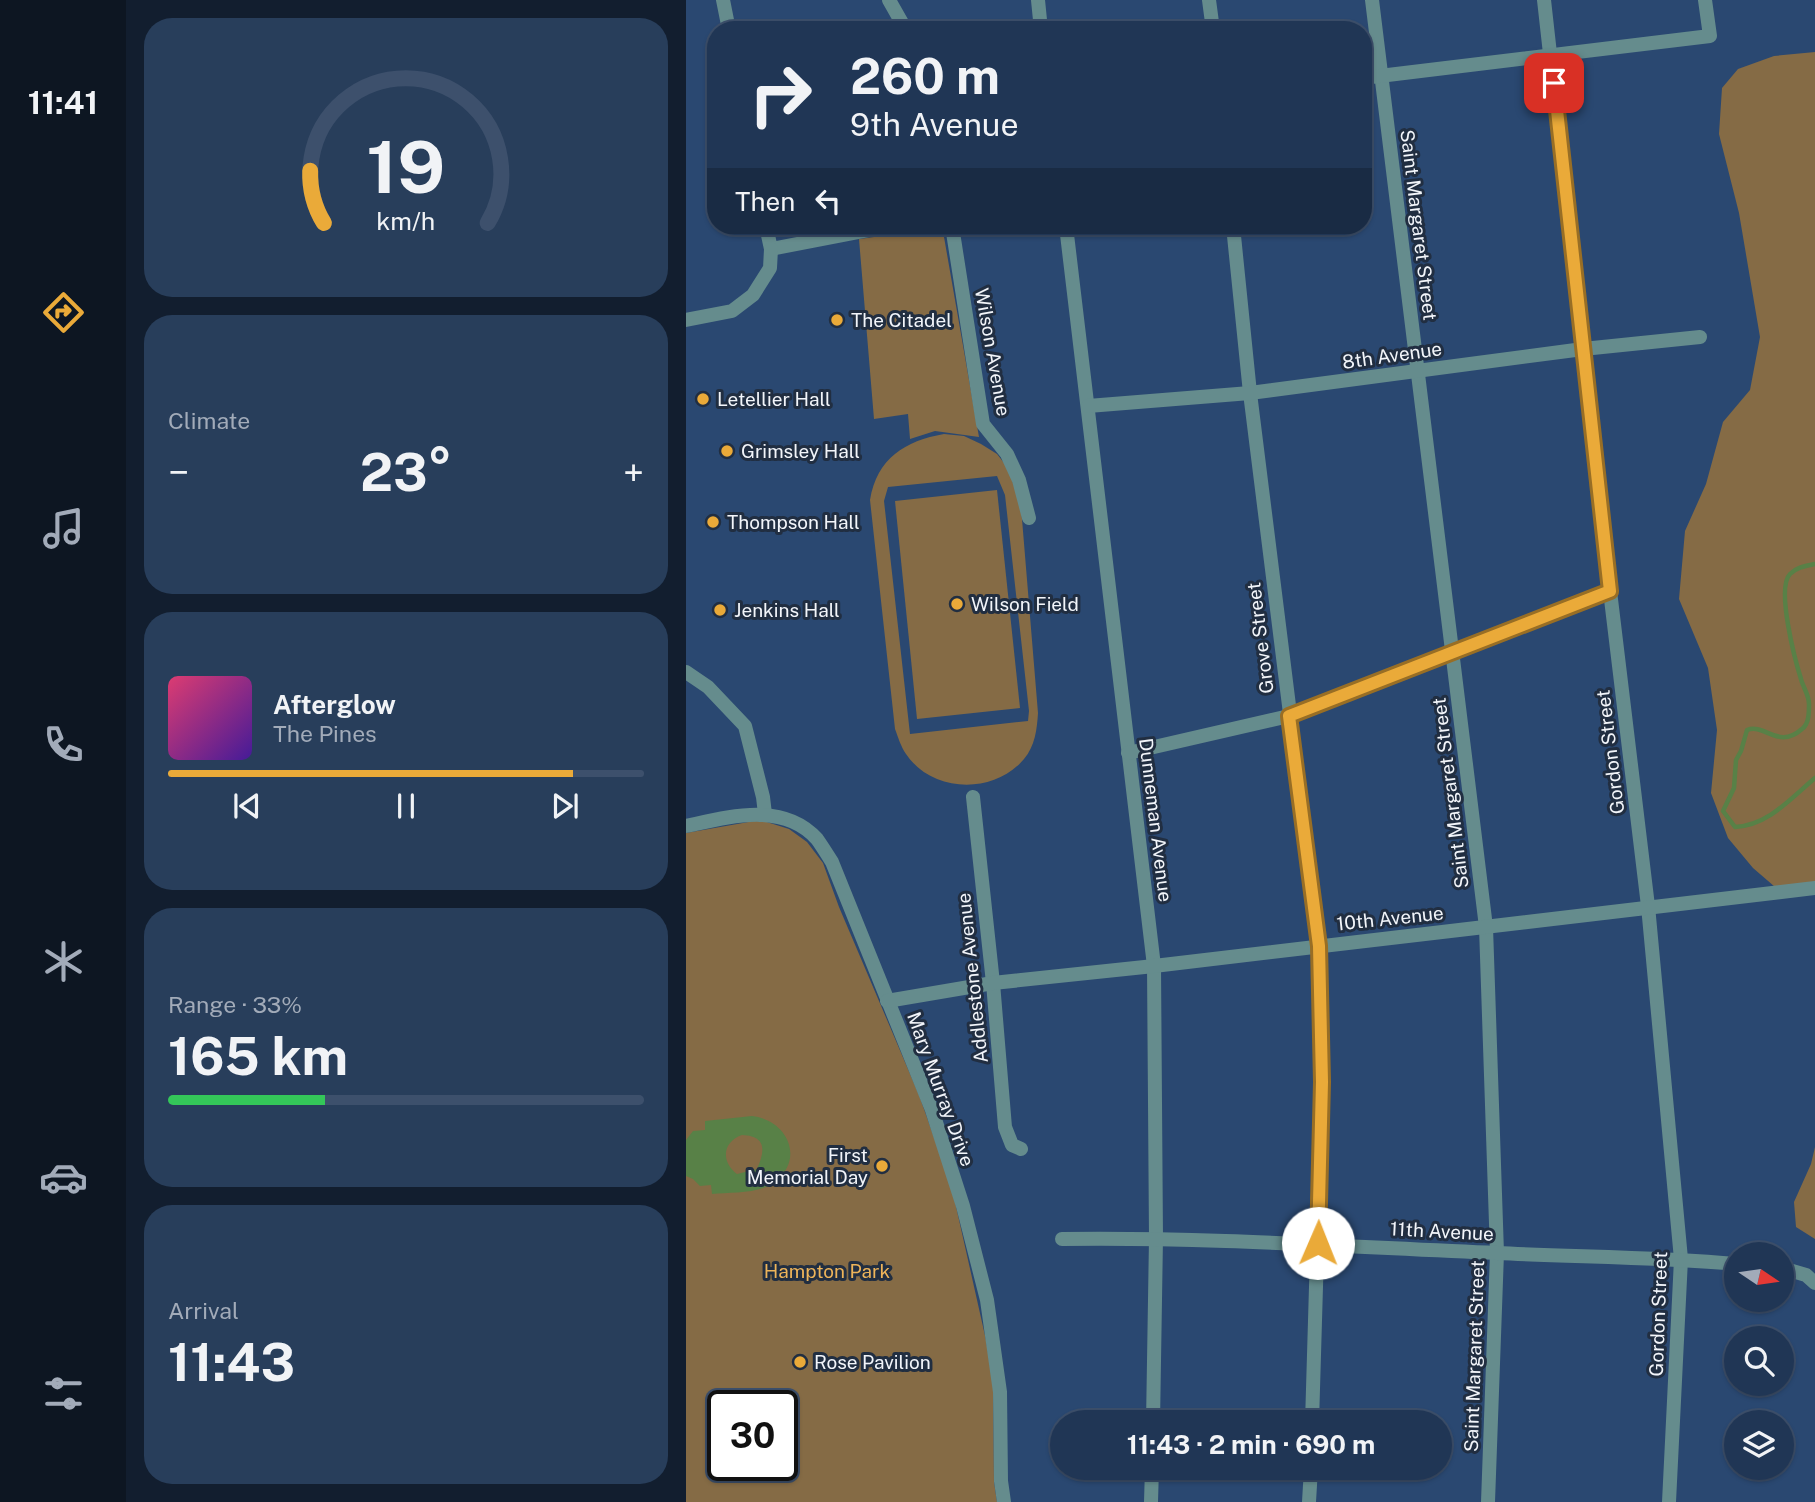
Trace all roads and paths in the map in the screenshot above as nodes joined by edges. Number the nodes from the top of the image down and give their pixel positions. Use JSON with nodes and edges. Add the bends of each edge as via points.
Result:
{"nodes":[{"id":1,"x":723,"y":0,"type":"edge"},
{"id":2,"x":889,"y":0,"type":"edge"},
{"id":3,"x":1038,"y":0,"type":"edge"},
{"id":4,"x":1209,"y":0,"type":"edge"},
{"id":5,"x":1372,"y":0,"type":"edge"},
{"id":6,"x":1544,"y":0,"type":"edge"},
{"id":7,"x":1705,"y":0,"type":"edge"},
{"id":8,"x":727,"y":21,"type":"edge"},
{"id":9,"x":901,"y":21,"type":"edge"},
{"id":10,"x":1040,"y":21,"type":"edge"},
{"id":11,"x":1212,"y":21,"type":"edge"},
{"id":12,"x":1551,"y":56,"type":"junction"},
{"id":13,"x":1380,"y":76,"type":"junction"},
{"id":14,"x":1372,"y":77,"type":"edge"},
{"id":15,"x":768,"y":235,"type":"edge"},
{"id":16,"x":843,"y":235,"type":"edge"},
{"id":17,"x":953,"y":235,"type":"edge"},
{"id":18,"x":1067,"y":235,"type":"edge"},
{"id":19,"x":1234,"y":235,"type":"edge"},
{"id":20,"x":771,"y":249,"type":"junction"},
{"id":21,"x":686,"y":320,"type":"edge"},
{"id":22,"x":1700,"y":337,"type":"dead end"},
{"id":23,"x":1583,"y":349,"type":"junction"},
{"id":24,"x":1419,"y":370,"type":"junction"},
{"id":25,"x":1250,"y":393,"type":"junction"},
{"id":26,"x":1088,"y":406,"type":"junction"},
{"id":27,"x":1029,"y":518,"type":"dead end"},
{"id":28,"x":1610,"y":591,"type":"junction"},
{"id":29,"x":1453,"y":652,"type":"junction"},
{"id":30,"x":686,"y":672,"type":"edge"},
{"id":31,"x":1289,"y":716,"type":"junction"},
{"id":32,"x":1128,"y":753,"type":"junction"},
{"id":33,"x":972,"y":797,"type":"dead end"},
{"id":34,"x":765,"y":814,"type":"junction"},
{"id":35,"x":686,"y":826,"type":"edge"},
{"id":36,"x":1815,"y":888,"type":"edge"},
{"id":37,"x":1648,"y":906,"type":"junction"},
{"id":38,"x":1486,"y":927,"type":"junction"},
{"id":39,"x":1319,"y":946,"type":"junction"},
{"id":40,"x":1154,"y":966,"type":"junction"},
{"id":41,"x":993,"y":983,"type":"junction"},
{"id":42,"x":887,"y":1001,"type":"junction"},
{"id":43,"x":1021,"y":1149,"type":"dead end"},
{"id":44,"x":1157,"y":1238,"type":"junction"},
{"id":45,"x":1062,"y":1239,"type":"dead end"},
{"id":46,"x":1318,"y":1243,"type":"junction"},
{"id":47,"x":1497,"y":1253,"type":"junction"},
{"id":48,"x":1681,"y":1259,"type":"junction"},
{"id":49,"x":1724,"y":1263,"type":"edge"},
{"id":50,"x":1794,"y":1272,"type":"edge"},
{"id":51,"x":1815,"y":1283,"type":"edge"},
{"id":52,"x":1153,"y":1410,"type":"edge"},
{"id":53,"x":1312,"y":1410,"type":"edge"},
{"id":54,"x":1152,"y":1480,"type":"edge"},
{"id":55,"x":1311,"y":1480,"type":"edge"},
{"id":56,"x":1004,"y":1502,"type":"edge"},
{"id":57,"x":1151,"y":1502,"type":"edge"},
{"id":58,"x":1310,"y":1502,"type":"edge"},
{"id":59,"x":1488,"y":1502,"type":"edge"},
{"id":60,"x":1670,"y":1502,"type":"edge"}],
"edges":[{"from":1,"to":8,"type":"street"},
{"from":2,"to":9,"type":"street"},
{"from":3,"to":10,"type":"street"},
{"from":4,"to":11,"type":"street"},
{"from":5,"to":13,"type":"street","name":"Saint Margaret Street"},
{"from":6,"to":12,"type":"street","name":"Gordon Street"},
{"from":7,"to":12,"type":"street","via":[[1710,36]]},
{"from":12,"to":13,"type":"street"},
{"from":12,"to":23,"type":"street","name":"Gordon Street"},
{"from":13,"to":14,"type":"street"},
{"from":13,"to":24,"type":"street","name":"Saint Margaret Street"},
{"from":15,"to":20,"type":"street"},
{"from":16,"to":20,"type":"street"},
{"from":17,"to":27,"type":"street","name":"Wilson Avenue","via":[[983,424],[1007,454]]},
{"from":18,"to":26,"type":"street","name":"Dunneman Avenue"},
{"from":19,"to":25,"type":"street","name":"Grove Street"},
{"from":20,"to":21,"type":"street","via":[[770,268],[753,295],[732,312]]},
{"from":22,"to":23,"type":"street","name":"8th Avenue"},
{"from":23,"to":24,"type":"street","name":"8th Avenue"},
{"from":23,"to":28,"type":"street","name":"Gordon Street"},
{"from":24,"to":25,"type":"street","name":"8th Avenue"},
{"from":24,"to":29,"type":"street","name":"Saint Margaret Street"},
{"from":25,"to":26,"type":"street","name":"8th Avenue"},
{"from":25,"to":31,"type":"street","name":"Grove Street"},
{"from":26,"to":32,"type":"street","name":"Dunneman Avenue"},
{"from":28,"to":29,"type":"street"},
{"from":28,"to":37,"type":"street","name":"Gordon Street"},
{"from":29,"to":31,"type":"street"},
{"from":29,"to":38,"type":"street","name":"Saint Margaret Street"},
{"from":30,"to":34,"type":"street","via":[[745,726]]},
{"from":31,"to":32,"type":"street"},
{"from":31,"to":39,"type":"street","name":"Grove Street"},
{"from":32,"to":40,"type":"street","name":"Dunneman Avenue"},
{"from":33,"to":41,"type":"street","name":"Addlestone Avenue"},
{"from":34,"to":35,"type":"street","name":"Mary Murray Drive"},
{"from":34,"to":42,"type":"street","name":"Mary Murray Drive","via":[[797,824],[816,837],[832,862]]},
{"from":36,"to":37,"type":"street","name":"10th Avenue"},
{"from":37,"to":38,"type":"street","name":"10th Avenue"},
{"from":37,"to":48,"type":"street","name":"Gordon Street"},
{"from":38,"to":39,"type":"street","name":"10th Avenue"},
{"from":38,"to":47,"type":"street","name":"Saint Margaret Street"},
{"from":39,"to":40,"type":"street","name":"10th Avenue"},
{"from":39,"to":46,"type":"street","name":"Grove Street"},
{"from":40,"to":41,"type":"street","name":"10th Avenue"},
{"from":40,"to":44,"type":"street","name":"Dunneman Avenue"},
{"from":41,"to":42,"type":"street","name":"10th Avenue"},
{"from":41,"to":43,"type":"street","name":"Addlestone Avenue","via":[[1005,1127],[1012,1145]]},
{"from":42,"to":56,"type":"street","name":"Mary Murray Drive","via":[[932,1110],[987,1300],[1000,1392]]},
{"from":44,"to":45,"type":"street","name":"11th Avenue"},
{"from":44,"to":46,"type":"street","name":"11th Avenue"},
{"from":44,"to":52,"type":"street","name":"Dunneman Avenue"},
{"from":46,"to":47,"type":"street","name":"11th Avenue"},
{"from":46,"to":53,"type":"street","name":"Grove Street"},
{"from":47,"to":48,"type":"street","name":"11th Avenue"},
{"from":47,"to":59,"type":"street","name":"Saint Margaret Street"},
{"from":48,"to":49,"type":"street","name":"11th Avenue"},
{"from":48,"to":60,"type":"street","name":"Gordon Street"},
{"from":50,"to":51,"type":"street"},
{"from":54,"to":57,"type":"street"},
{"from":55,"to":58,"type":"street"}]}
